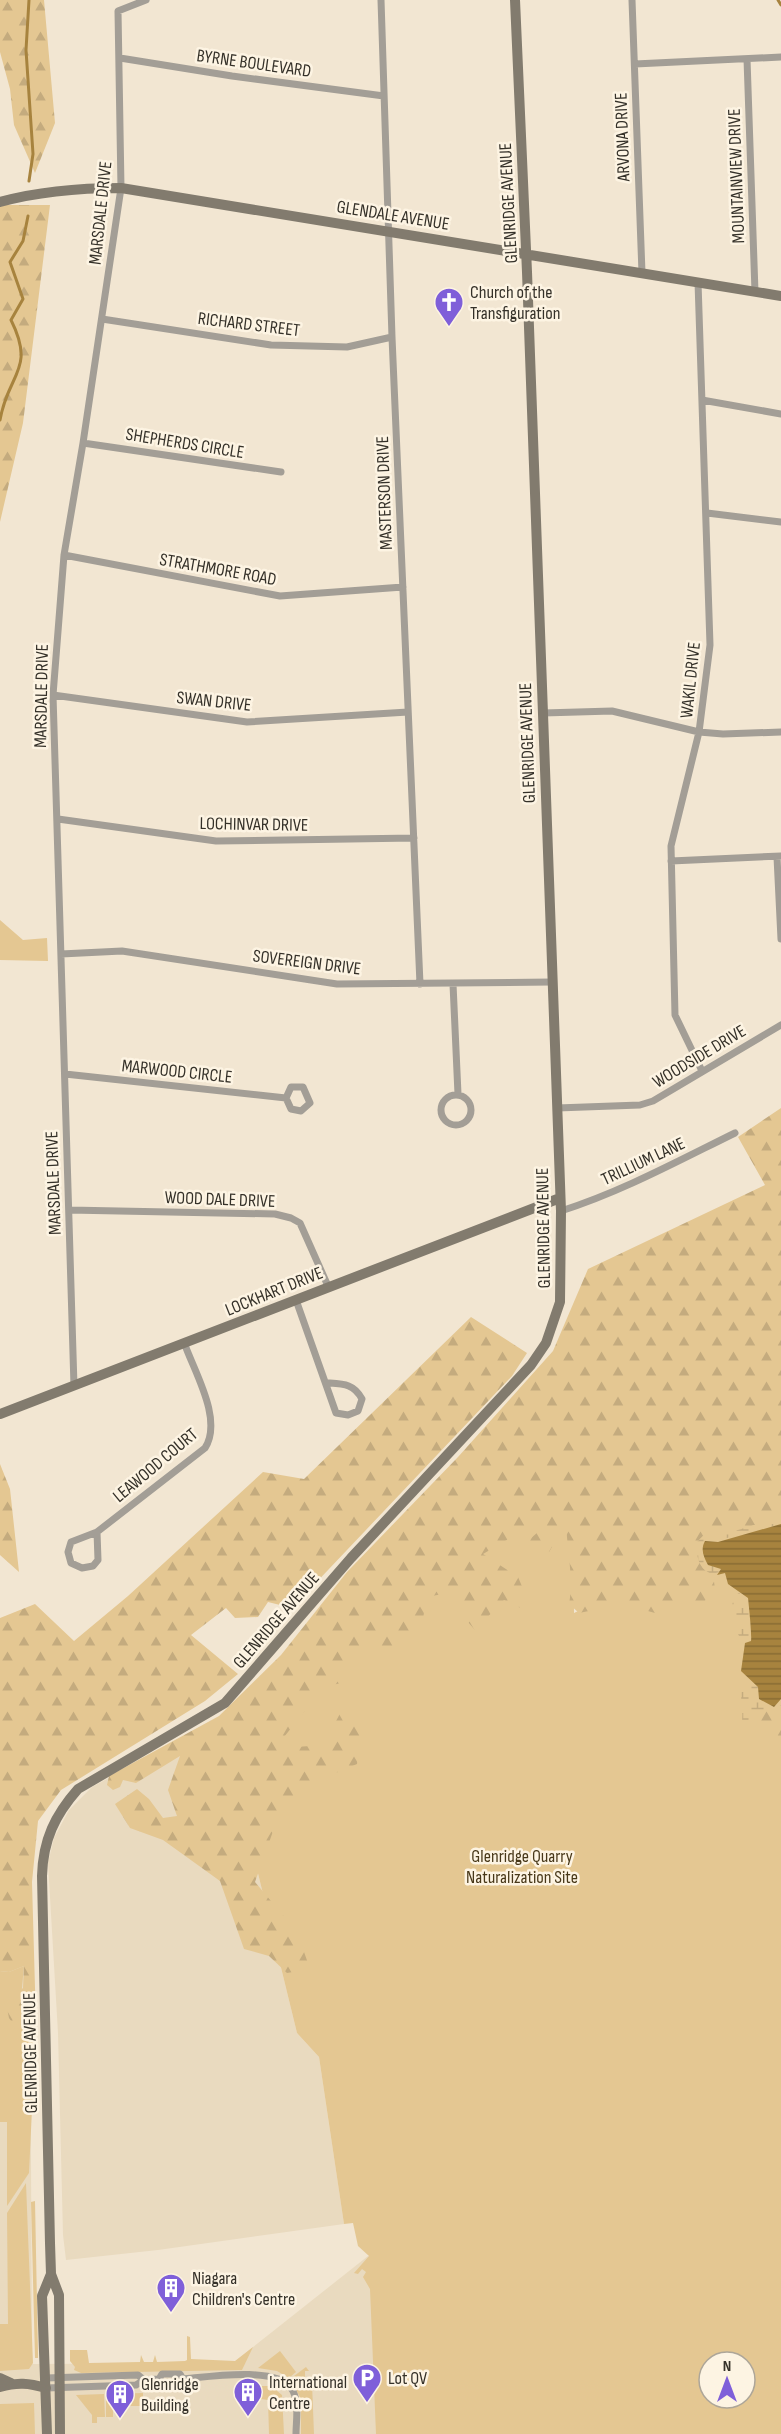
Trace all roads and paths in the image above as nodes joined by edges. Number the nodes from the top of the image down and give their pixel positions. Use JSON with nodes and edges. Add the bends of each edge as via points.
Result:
{"nodes":[{"id":1,"x":147,"y":0,"type":"edge"},
{"id":2,"x":381,"y":0,"type":"edge"},
{"id":3,"x":515,"y":0,"type":"edge"},
{"id":4,"x":632,"y":0,"type":"edge"},
{"id":5,"x":781,"y":57,"type":"edge"},
{"id":6,"x":120,"y":58,"type":"junction"},
{"id":7,"x":747,"y":59,"type":"junction"},
{"id":8,"x":635,"y":64,"type":"junction"},
{"id":9,"x":384,"y":96,"type":"junction"},
{"id":10,"x":121,"y":188,"type":"junction"},
{"id":11,"x":0,"y":202,"type":"edge"},
{"id":12,"x":390,"y":231,"type":"junction"},
{"id":13,"x":527,"y":255,"type":"junction"},
{"id":14,"x":642,"y":273,"type":"junction"},
{"id":15,"x":698,"y":282,"type":"junction"},
{"id":16,"x":755,"y":291,"type":"junction"},
{"id":17,"x":781,"y":296,"type":"edge"},
{"id":18,"x":102,"y":319,"type":"junction"},
{"id":19,"x":392,"y":337,"type":"junction"},
{"id":20,"x":702,"y":400,"type":"junction"},
{"id":21,"x":781,"y":414,"type":"edge"},
{"id":22,"x":84,"y":442,"type":"junction"},
{"id":23,"x":282,"y":472,"type":"dead end"},
{"id":24,"x":707,"y":513,"type":"junction"},
{"id":25,"x":781,"y":522,"type":"edge"},
{"id":26,"x":64,"y":555,"type":"junction"},
{"id":27,"x":403,"y":587,"type":"junction"},
{"id":28,"x":53,"y":695,"type":"junction"},
{"id":29,"x":408,"y":712,"type":"junction"},
{"id":30,"x":543,"y":713,"type":"junction"},
{"id":31,"x":699,"y":732,"type":"junction"},
{"id":32,"x":781,"y":732,"type":"edge"},
{"id":33,"x":58,"y":819,"type":"junction"},
{"id":34,"x":414,"y":838,"type":"junction"},
{"id":35,"x":779,"y":856,"type":"edge"},
{"id":36,"x":671,"y":861,"type":"junction"},
{"id":37,"x":781,"y":939,"type":"edge"},
{"id":38,"x":61,"y":954,"type":"junction"},
{"id":39,"x":552,"y":982,"type":"junction"},
{"id":40,"x":420,"y":984,"type":"junction"},
{"id":41,"x":453,"y":984,"type":"junction"},
{"id":42,"x":781,"y":1025,"type":"edge"},
{"id":43,"x":702,"y":1071,"type":"junction"},
{"id":44,"x":65,"y":1074,"type":"junction"},
{"id":45,"x":458,"y":1094,"type":"junction"},
{"id":46,"x":286,"y":1098,"type":"dead end"},
{"id":47,"x":557,"y":1108,"type":"junction"},
{"id":48,"x":735,"y":1133,"type":"dead end"},
{"id":49,"x":560,"y":1198,"type":"junction"},
{"id":50,"x":69,"y":1210,"type":"junction"},
{"id":51,"x":561,"y":1211,"type":"junction"},
{"id":52,"x":328,"y":1286,"type":"junction"},
{"id":53,"x":296,"y":1300,"type":"junction"},
{"id":54,"x":184,"y":1345,"type":"junction"},
{"id":55,"x":328,"y":1383,"type":"junction"},
{"id":56,"x":74,"y":1386,"type":"junction"},
{"id":57,"x":0,"y":1414,"type":"edge"},
{"id":58,"x":97,"y":1532,"type":"junction"},
{"id":59,"x":51,"y":2274,"type":"junction"},
{"id":60,"x":0,"y":2378,"type":"edge"},
{"id":61,"x":46,"y":2383,"type":"junction"},
{"id":62,"x":60,"y":2383,"type":"junction"},
{"id":63,"x":5,"y":2385,"type":"edge"},
{"id":64,"x":47,"y":2434,"type":"edge"},
{"id":65,"x":60,"y":2434,"type":"edge"},
{"id":66,"x":296,"y":2434,"type":"edge"}],
"edges":[{"from":1,"to":6,"type":"street","name":"MARSDALE DRIVE","via":[[118,11]]},
{"from":2,"to":9,"type":"street","name":"MASTERSON DRIVE"},
{"from":3,"to":13,"type":"main road","name":"GLENRIDGE AVENUE"},
{"from":4,"to":8,"type":"street","name":"ARVONA DRIVE"},
{"from":5,"to":7,"type":"street"},
{"from":6,"to":9,"type":"street","name":"BYRNE BOULEVARD"},
{"from":6,"to":10,"type":"street","name":"MARSDALE DRIVE"},
{"from":7,"to":8,"type":"street"},
{"from":7,"to":16,"type":"street","name":"MOUNTAINVIEW DRIVE"},
{"from":8,"to":14,"type":"street","name":"ARVONA DRIVE"},
{"from":9,"to":12,"type":"street","name":"MASTERSON DRIVE"},
{"from":10,"to":11,"type":"main road","name":"GLENDALE AVENUE","via":[[65,189]]},
{"from":10,"to":12,"type":"main road","name":"GLENDALE AVENUE"},
{"from":10,"to":18,"type":"street","name":"MARSDALE DRIVE"},
{"from":12,"to":13,"type":"main road","name":"GLENDALE AVENUE"},
{"from":12,"to":19,"type":"street","name":"MASTERSON DRIVE"},
{"from":13,"to":14,"type":"main road","name":"GLENDALE AVENUE"},
{"from":13,"to":30,"type":"main road","name":"GLENRIDGE AVENUE"},
{"from":14,"to":15,"type":"main road","name":"GLENDALE AVENUE"},
{"from":15,"to":16,"type":"main road","name":"GLENDALE AVENUE"},
{"from":15,"to":20,"type":"street","name":"WAKIL DRIVE"},
{"from":16,"to":17,"type":"main road","name":"GLENDALE AVENUE"},
{"from":18,"to":19,"type":"street","name":"RICHARD STREET","via":[[271,345],[347,347]]},
{"from":18,"to":22,"type":"street","name":"MARSDALE DRIVE"},
{"from":19,"to":27,"type":"street","name":"MASTERSON DRIVE"},
{"from":20,"to":21,"type":"street"},
{"from":20,"to":24,"type":"street","name":"WAKIL DRIVE"},
{"from":22,"to":23,"type":"street","name":"SHEPHERDS CIRCLE"},
{"from":22,"to":26,"type":"street","name":"MARSDALE DRIVE"},
{"from":24,"to":25,"type":"street"},
{"from":24,"to":31,"type":"street","name":"WAKIL DRIVE","via":[[710,645]]},
{"from":26,"to":27,"type":"street","name":"STRATHMORE ROAD","via":[[280,596]]},
{"from":26,"to":28,"type":"street","name":"MARSDALE DRIVE"},
{"from":27,"to":29,"type":"street","name":"MASTERSON DRIVE"},
{"from":28,"to":29,"type":"street","name":"SWAN DRIVE","via":[[247,722]]},
{"from":28,"to":33,"type":"street","name":"MARSDALE DRIVE"},
{"from":29,"to":34,"type":"street","name":"MASTERSON DRIVE"},
{"from":30,"to":31,"type":"street","via":[[612,711]]},
{"from":30,"to":39,"type":"main road","name":"GLENRIDGE AVENUE"},
{"from":31,"to":32,"type":"street"},
{"from":31,"to":36,"type":"street","name":"WAKIL DRIVE","via":[[671,846]]},
{"from":33,"to":34,"type":"street","name":"LOCHINVAR DRIVE","via":[[216,841]]},
{"from":33,"to":38,"type":"street","name":"MARSDALE DRIVE"},
{"from":34,"to":40,"type":"street","name":"MASTERSON DRIVE"},
{"from":35,"to":36,"type":"street"},
{"from":35,"to":37,"type":"street"},
{"from":36,"to":43,"type":"street","name":"WAKIL DRIVE","via":[[675,1015]]},
{"from":38,"to":40,"type":"street","name":"SOVEREIGN DRIVE","via":[[122,951],[338,984]]},
{"from":38,"to":44,"type":"street","name":"MARSDALE DRIVE"},
{"from":39,"to":41,"type":"street","name":"SOVEREIGN DRIVE"},
{"from":39,"to":47,"type":"main road","name":"GLENRIDGE AVENUE"},
{"from":40,"to":41,"type":"street","name":"SOVEREIGN DRIVE"},
{"from":41,"to":45,"type":"street"},
{"from":42,"to":43,"type":"street","name":"WOODSIDE DRIVE"},
{"from":43,"to":47,"type":"street","name":"WOODSIDE DRIVE","via":[[640,1105]]},
{"from":44,"to":46,"type":"street","name":"MARWOOD CIRCLE"},
{"from":44,"to":50,"type":"street","name":"MARSDALE DRIVE"},
{"from":45,"to":45,"type":"street","via":[[446,1097],[440,1107],[443,1119],[453,1126],[465,1123],[471,1112],[469,1100]]},
{"from":47,"to":49,"type":"main road","name":"GLENRIDGE AVENUE"},
{"from":48,"to":51,"type":"street","name":"TRILLIUM LANE","via":[[645,1178]]},
{"from":49,"to":51,"type":"main road","name":"GLENRIDGE AVENUE"},
{"from":49,"to":52,"type":"main road","name":"LOCKHART DRIVE"},
{"from":50,"to":52,"type":"street","name":"WOOD DALE DRIVE","via":[[275,1214],[291,1218],[300,1223]]},
{"from":50,"to":56,"type":"street","name":"MARSDALE DRIVE"},
{"from":51,"to":59,"type":"main road","name":"GLENRIDGE AVENUE","via":[[560,1302],[546,1343],[531,1365],[351,1558],[225,1703],[78,1789],[52,1824],[42,1876]]},
{"from":52,"to":53,"type":"main road","name":"LOCKHART DRIVE"},
{"from":53,"to":54,"type":"main road","name":"LOCKHART DRIVE"},
{"from":53,"to":55,"type":"street"},
{"from":54,"to":56,"type":"main road","name":"LOCKHART DRIVE"},
{"from":54,"to":58,"type":"street","name":"LEAWOOD COURT","via":[[212,1418],[212,1437],[205,1448]]},
{"from":55,"to":55,"type":"street","via":[[347,1384],[356,1389],[362,1399],[358,1411],[348,1415],[336,1413]]},
{"from":56,"to":57,"type":"main road","name":"LOCKHART DRIVE"},
{"from":58,"to":58,"type":"street","name":"LEAWOOD COURT","via":[[98,1560],[93,1566],[82,1568],[71,1563],[71,1542]]},
{"from":59,"to":61,"type":"main road","name":"GLENRIDGE AVENUE","via":[[42,2296]]},
{"from":59,"to":62,"type":"main road","name":"GLENRIDGE AVENUE","via":[[58,2295]]},
{"from":60,"to":63,"type":"main road"},
{"from":61,"to":62,"type":"street"},
{"from":61,"to":63,"type":"main road"},
{"from":61,"to":64,"type":"main road","name":"GLENRIDGE AVENUE"},
{"from":62,"to":65,"type":"main road","name":"GLENRIDGE AVENUE"},
{"from":62,"to":66,"type":"street","via":[[136,2385],[159,2379],[163,2384],[180,2383],[183,2379],[271,2376],[290,2386],[295,2394]]}]}
